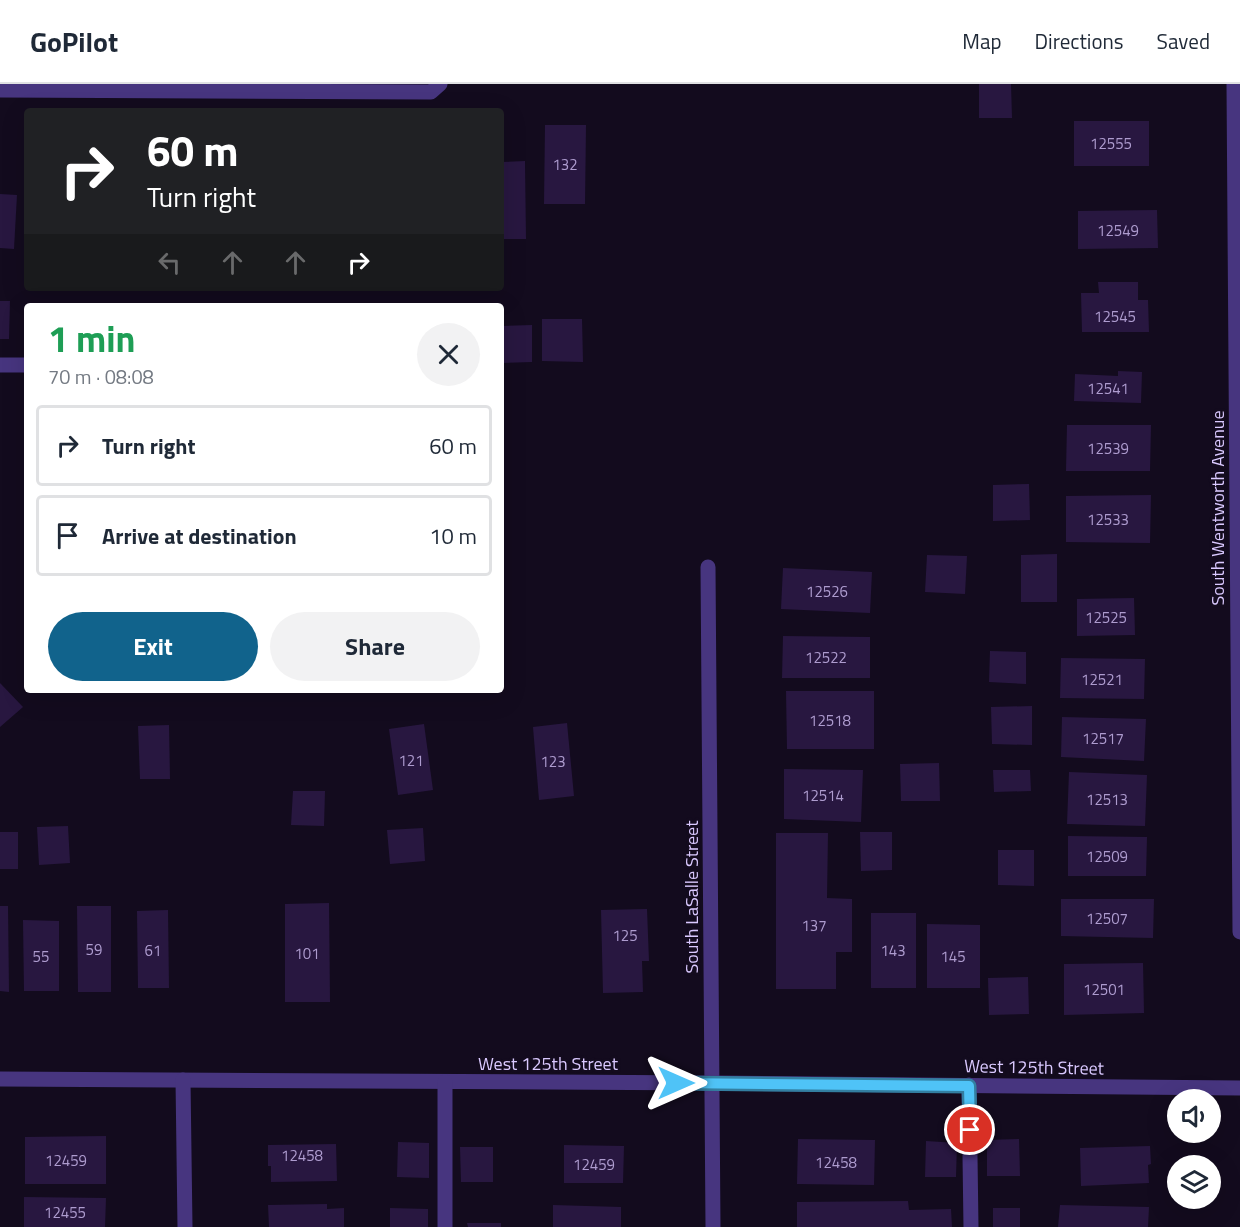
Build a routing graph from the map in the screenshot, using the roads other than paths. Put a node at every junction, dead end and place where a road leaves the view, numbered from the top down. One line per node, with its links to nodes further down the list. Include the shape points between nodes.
1 (440, 84): 3 (street, via 431,92)
2 (1234, 84): 7 (street, South Wentworth Avenue)
3 (0, 90)
4 (0, 365): 5 (street)
5 (24, 366)
6 (708, 567): 11 (street, South LaSalle Street)
7 (1240, 932)
8 (0, 1079): 9 (street, West 125th Street)
9 (183, 1080): 10 (street, West 125th Street); 14 (street)
10 (444, 1082): 11 (street, West 125th Street); 15 (street)
11 (712, 1083): 12 (street, West 125th Street); 16 (street, South LaSalle Street)
12 (969, 1086): 13 (street, West 125th Street); 17 (street)
13 (1240, 1088)
14 (185, 1227)
15 (445, 1227)
16 (713, 1227)
17 (970, 1227)

